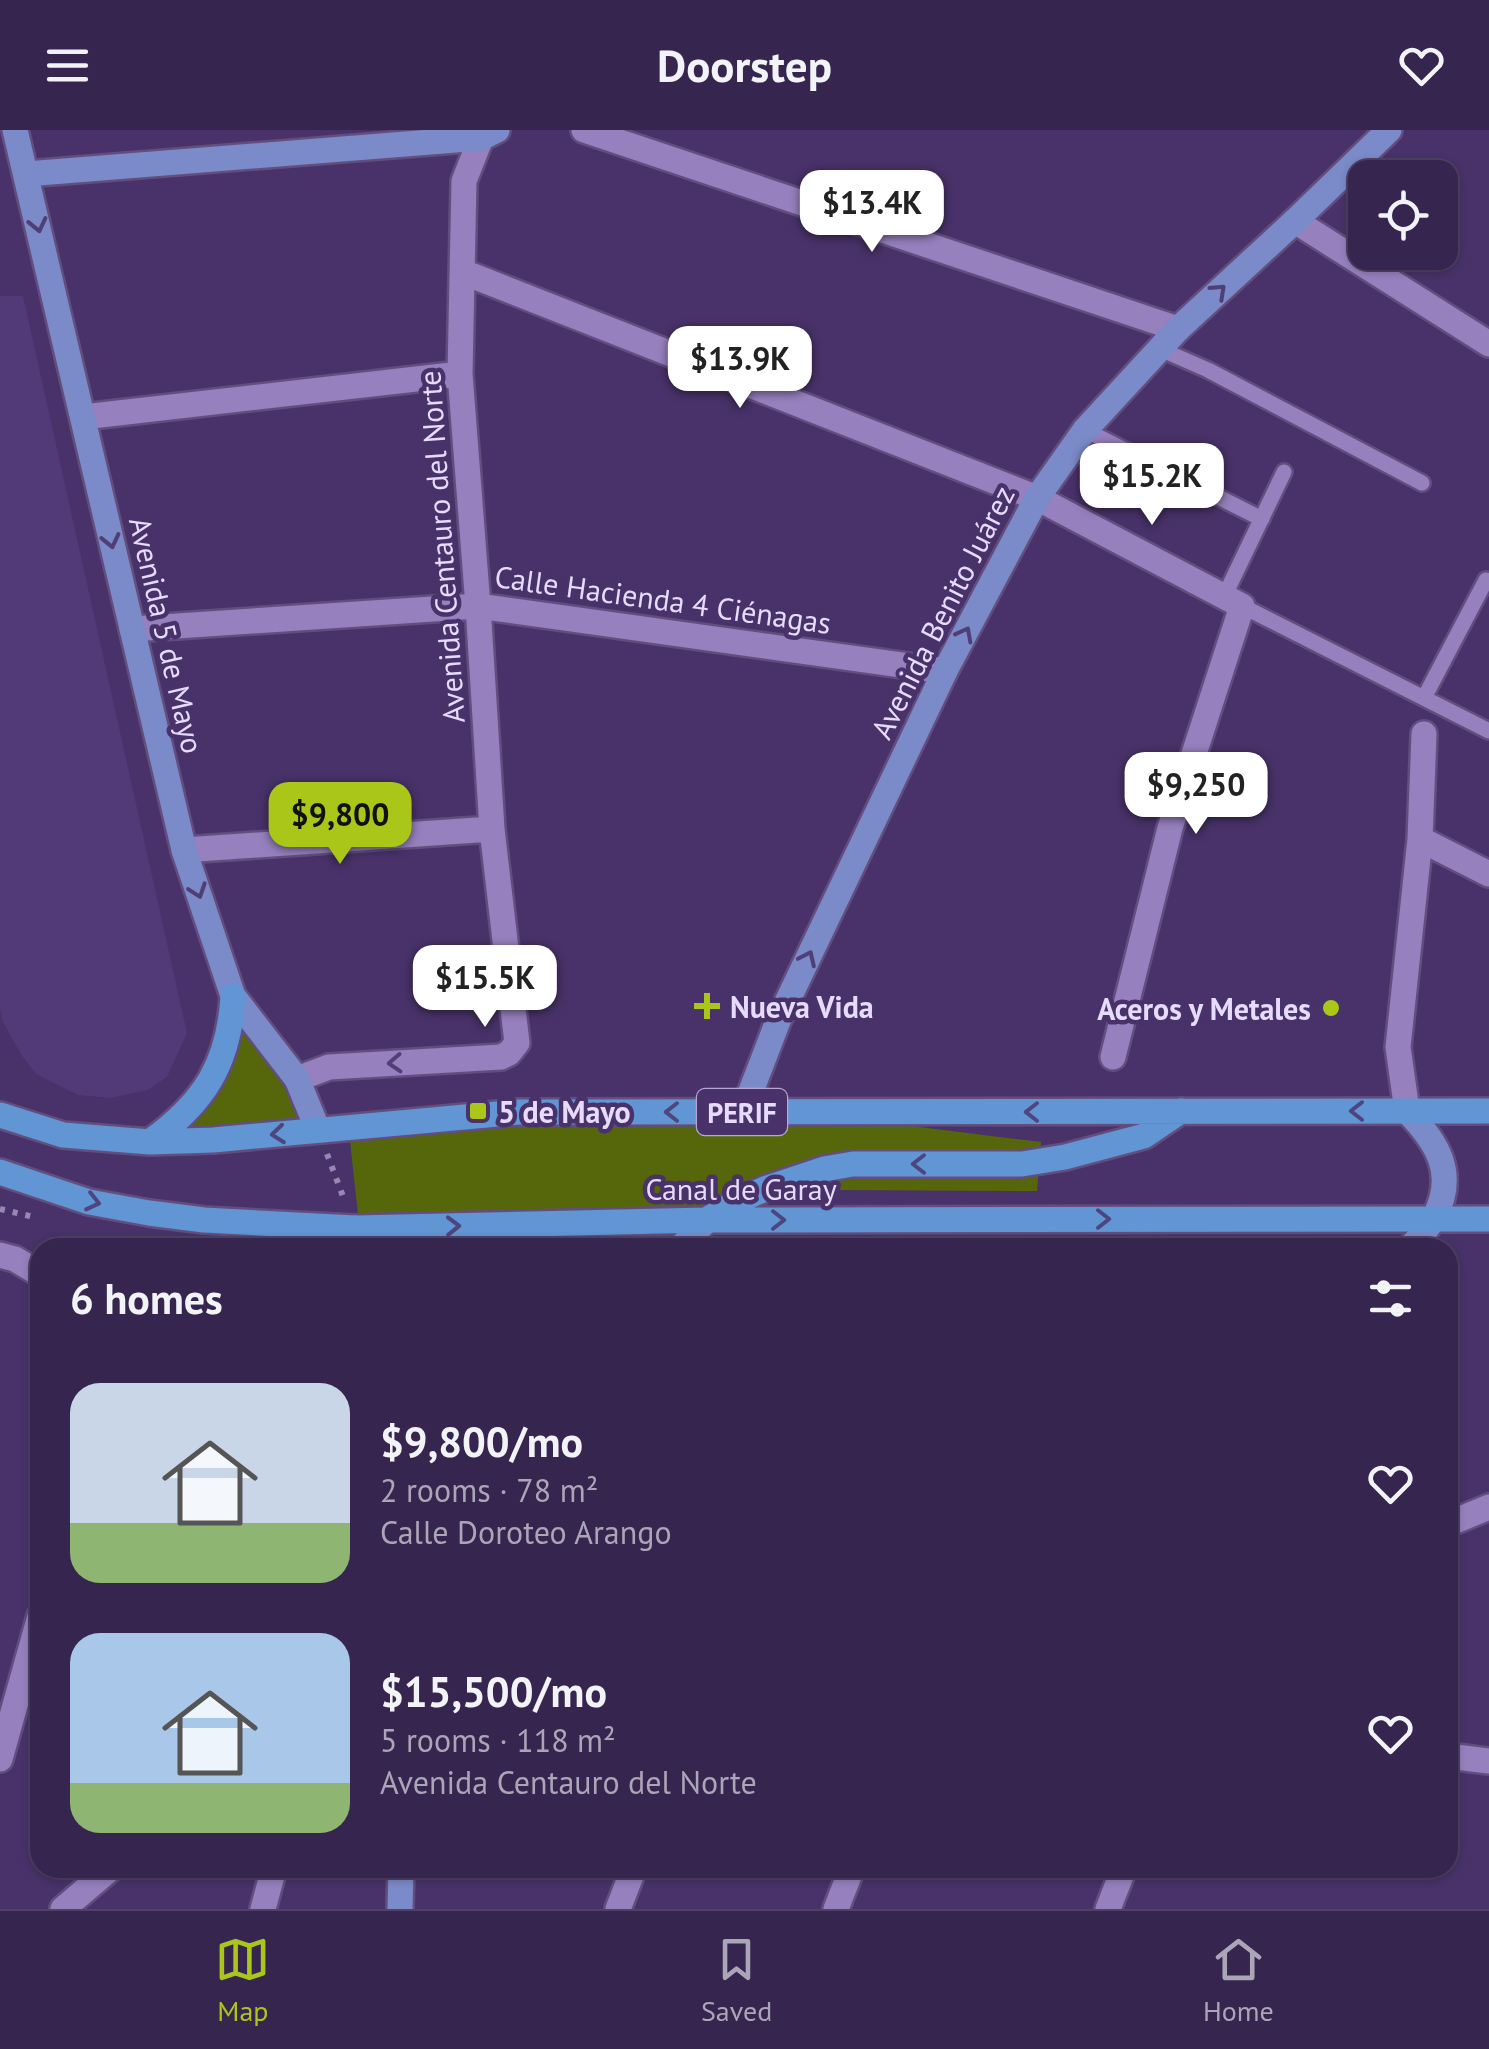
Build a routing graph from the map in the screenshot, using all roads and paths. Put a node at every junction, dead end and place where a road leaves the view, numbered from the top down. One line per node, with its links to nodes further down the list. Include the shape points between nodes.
1 (15, 130): 5 (street, Avenida 5 de Mayo)
2 (584, 130): 8 (street)
3 (1390, 130): 6 (street, Avenida Benito Juárez)
4 (489, 134): 5 (street); 7 (street, Avenida Centauro del Norte, via 464,181)
5 (26, 174): 12 (street, Avenida 5 de Mayo, one-way to 12)
6 (1295, 221): 8 (street, Avenida Benito Juárez, one-way to 6); 9 (street)
7 (462, 272): 11 (street, Avenida Centauro del Norte); 16 (street)
8 (1178, 329): 10 (street, Avenida Benito Juárez)
9 (1489, 344)
10 (1160, 348): 13 (street, Avenida Benito Juárez); 15 (lane)
11 (460, 374): 12 (street); 20 (street, Avenida Centauro del Norte)
12 (82, 417): 21 (street, Avenida 5 de Mayo, one-way to 21)
13 (1086, 430): 16 (street, Avenida Benito Juárez); 17 (lane)
14 (1284, 472): 17 (lane)
15 (1422, 483)
16 (1037, 498): 19 (street); 22 (street, Avenida Benito Juárez, one-way to 16)
17 (1262, 518): 19 (lane)
18 (1486, 580): 23 (lane)
19 (1233, 602): 23 (lane); 31 (street)
20 (478, 606): 21 (street, Calle Hacienda 4 Ciénagas); 22 (street, Calle Hacienda 4 Ciénagas); 26 (street, Avenida Centauro del Norte)
21 (132, 629): 28 (street, Avenida 5 de Mayo)
22 (945, 671): 36 (street, Avenida Benito Juárez, one-way to 22, via 778,1021)
23 (1424, 698): 24 (lane)
24 (1489, 731)
25 (1424, 734): 27 (street)
26 (492, 829): 28 (street); 32 (street, Avenida Centauro del Norte, one-way to 32, via 516,1043 509,1054 329,1066)
27 (1420, 840): 29 (street); 34 (street, via 1398,1048)
28 (184, 850): 30 (street, Avenida 5 de Mayo, one-way to 30)
29 (1489, 874)
30 (232, 996): 32 (street, Avenida 5 de Mayo); 39 (main road, via 227,1040 211,1081 176,1124)
31 (1112, 1057)
32 (297, 1079): 38 (street, Avenida 5 de Mayo)
33 (1181, 1111): 34 (main road, PERIF, one-way to 33); 36 (main road, PERIF, one-way to 36); 43 (main road, one-way to 43, via 1144,1136 1022,1164 824,1169 767,1188)
34 (1406, 1111): 35 (main road, PERIF); 41 (street, via 1442,1160 1443,1195)
35 (1489, 1111)
36 (743, 1112): 38 (main road, PERIF, one-way to 38, via 519,1112)
37 (0, 1115): 39 (main road, PERIF, via 63,1134)
38 (318, 1130): 39 (main road, PERIF, one-way to 39); 44 (path)
39 (150, 1142)
40 (0, 1172): 44 (main road, Canal de Garay, one-way to 44, via 88,1202)
41 (1434, 1218): 42 (main road, Canal de Garay); 43 (main road, Canal de Garay, one-way to 41); 46 (street)
42 (1489, 1219)
43 (707, 1220): 44 (main road, Canal de Garay, one-way to 43); 45 (street)
44 (360, 1238)
45 (690, 1238)
46 (1418, 1238)
47 (0, 1255): 48 (street)
48 (30, 1268)
49 (1489, 1507): 50 (street)
50 (1458, 1520)
51 (30, 1652): 53 (street)
52 (1458, 1757): 54 (street)
53 (0, 1759)
54 (1489, 1761)
55 (99, 1878): 61 (street)
56 (271, 1878): 62 (street)
57 (401, 1878): 63 (street)
58 (630, 1878): 64 (street)
59 (848, 1878): 65 (street)
60 (1120, 1878): 66 (street)
61 (63, 1909)
62 (263, 1909)
63 (400, 1909)
64 (618, 1909)
65 (836, 1909)
66 (1108, 1909)

